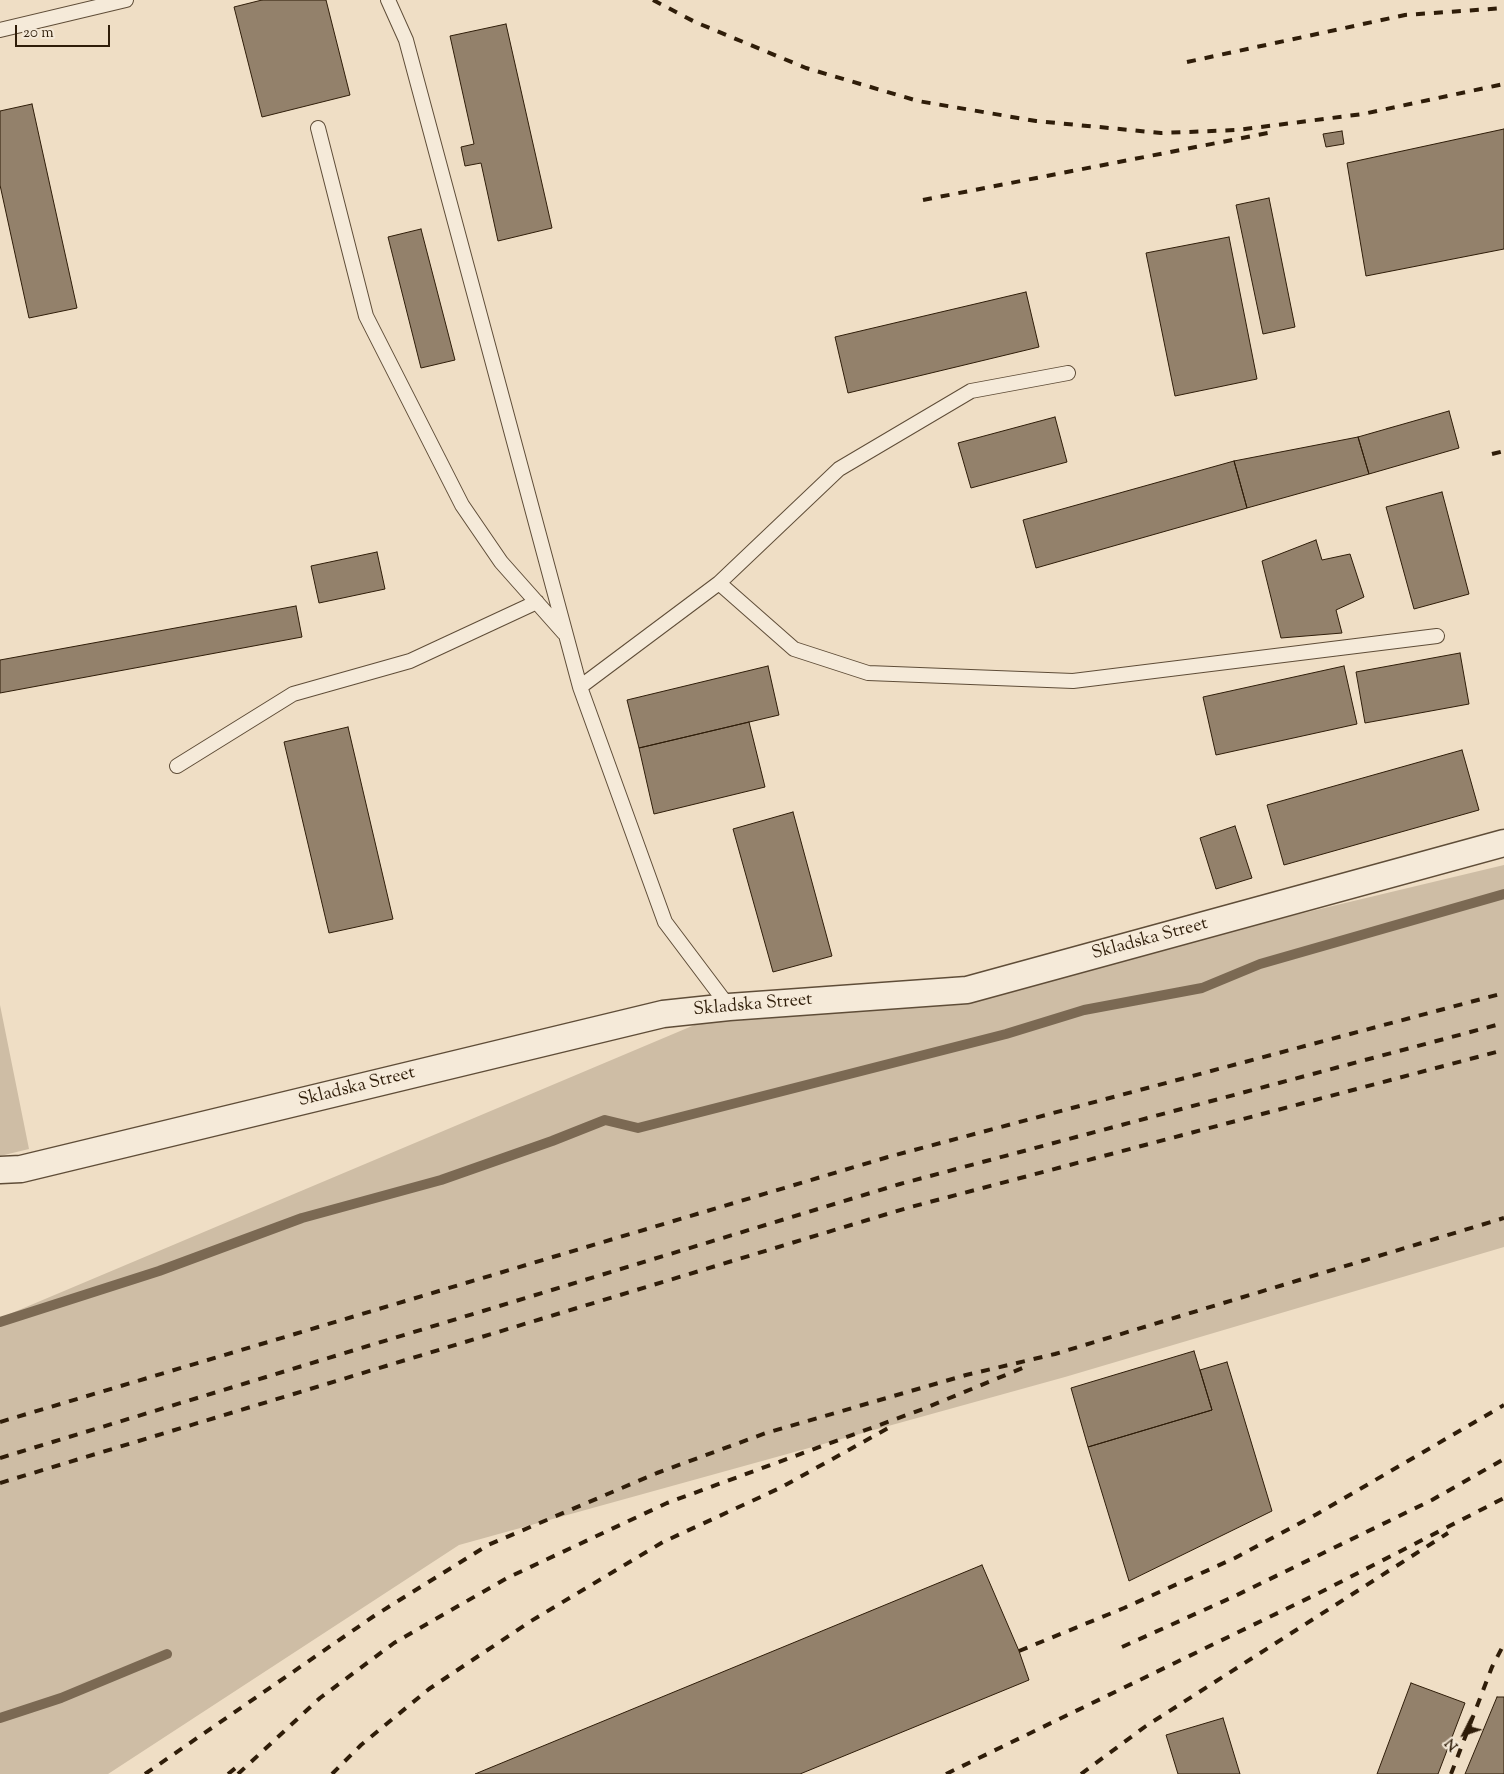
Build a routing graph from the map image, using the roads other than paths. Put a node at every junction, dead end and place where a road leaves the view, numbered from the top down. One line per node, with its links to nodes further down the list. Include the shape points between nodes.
1 (126, 0): 3 (lane)
2 (388, 0): 8 (lane, via 406,40)
3 (0, 30)
4 (318, 128): 7 (lane, via 366,316 462,505 501,562)
5 (1068, 373): 6 (lane, via 971,391 839,469)
6 (719, 583): 9 (lane, via 794,649 868,673 1073,681); 10 (lane)
7 (537, 602): 8 (lane); 11 (lane, via 410,661 293,694)
8 (566, 635): 10 (lane)
9 (1437, 636)
10 (580, 687): 13 (lane, via 665,922)
11 (177, 766)
12 (1504, 842): 13 (street, Skladska Street, via 967,990)
13 (729, 1007): 14 (street, Skladska Street, via 663,1014 21,1169)
14 (0, 1170)

